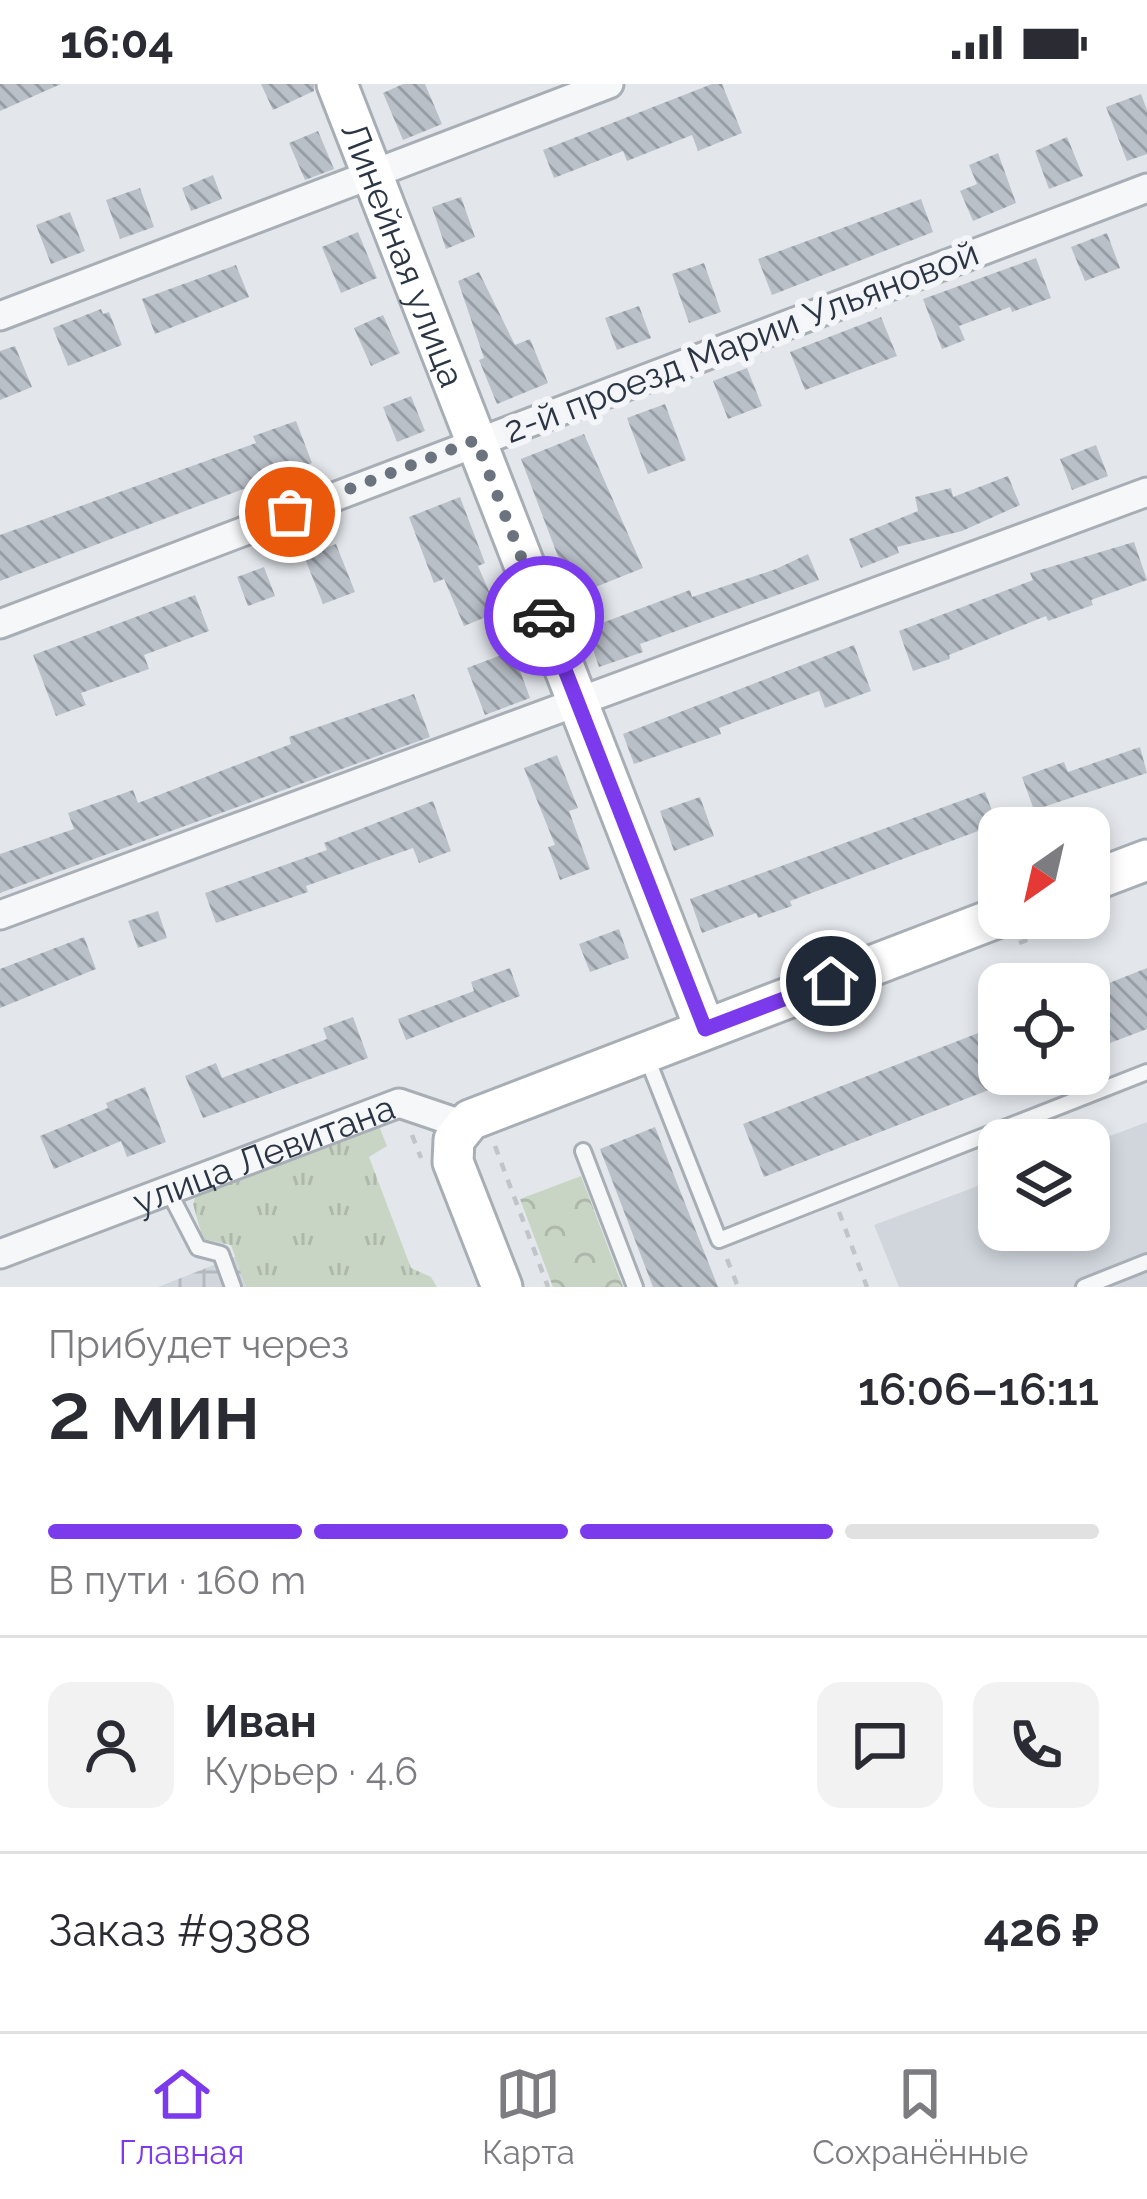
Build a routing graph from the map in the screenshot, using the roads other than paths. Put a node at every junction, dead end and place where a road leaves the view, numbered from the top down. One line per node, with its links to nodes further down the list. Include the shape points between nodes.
1 (338, 84): 3 (main road, Линейная улица)
2 (609, 84): 3 (street)
3 (373, 174): 5 (street); 6 (main road, Линейная улица)
4 (1147, 188): 6 (street, 2-й проезд Марии Ульяновой)
5 (0, 316)
6 (476, 440): 8 (street, 2-й проезд Марии Ульяновой); 9 (main road, Линейная улица)
7 (1147, 492): 9 (street)
8 (0, 624)
9 (578, 702): 12 (street); 14 (main road, Линейная улица)
10 (1147, 860): 11 (main road)
11 (1110, 874)
12 (0, 915)
13 (978, 924): 14 (main road)
14 (705, 1029): 15 (main road)
15 (645, 1052): 16 (lane, via 719,1240); 17 (main road, via 478,1115)
16 (1147, 1072)
17 (479, 1135): 19 (street, улица Левитана, via 399,1103); 23 (main road, via 454,1140 453,1162)
18 (583, 1151): 24 (lane)
19 (167, 1189): 20 (street, улица Левитана); 22 (lane, via 198,1248 221,1254)
20 (0, 1253)
21 (1147, 1262): 25 (lane)
22 (233, 1287)
23 (502, 1287)
24 (635, 1287)
25 (1084, 1287)

